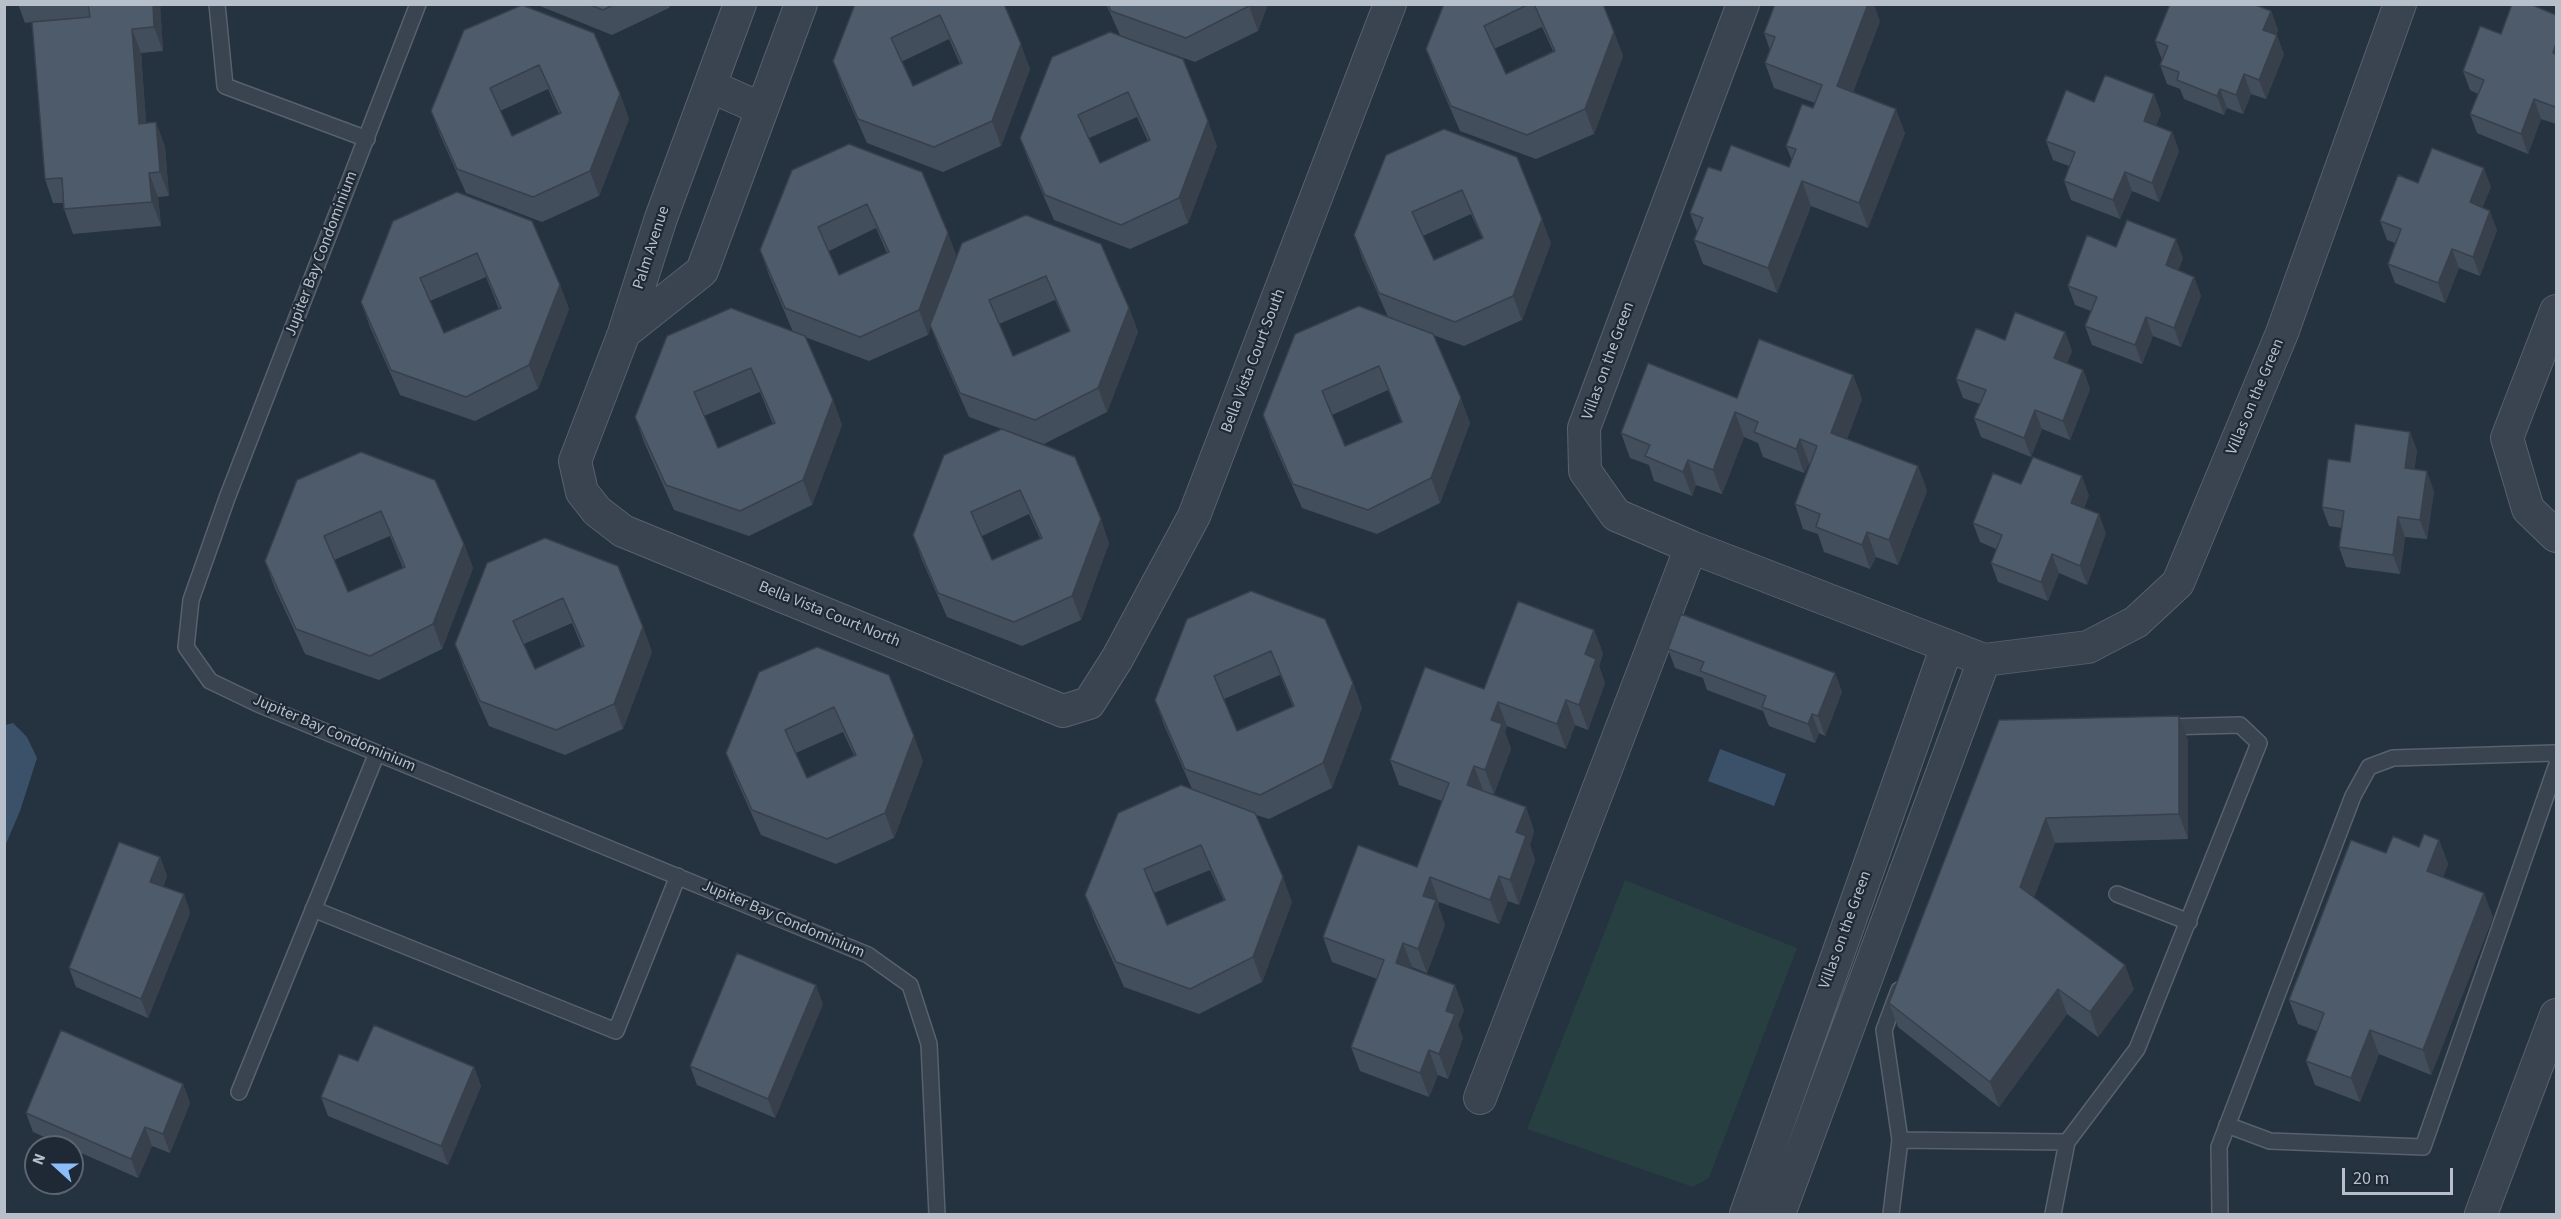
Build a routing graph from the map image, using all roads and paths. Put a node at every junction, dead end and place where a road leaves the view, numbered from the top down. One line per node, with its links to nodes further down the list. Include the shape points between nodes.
1 (217, 4): 10 (lane, via 225,86)
2 (418, 4): 10 (lane, Jupiter Bay Condominium)
3 (740, 4): 8 (street, Palm Avenue)
4 (801, 4): 9 (street)
5 (1390, 4): 18 (street, Bella Vista Court South, via 1194,516)
6 (1743, 4): 15 (street, Villas on the Green, via 1584,428 1585,471 1616,515)
7 (2400, 4): 17 (street, Villas on the Green, via 2282,333 2178,583 2136,622 2088,648)
8 (710, 86): 9 (street); 12 (street, Palm Avenue)
9 (762, 109): 12 (street, via 702,271)
10 (367, 138): 20 (lane, Jupiter Bay Condominium, via 231,487 191,600 186,647 210,681)
11 (2556, 311): 14 (street, via 2507,438 2528,509)
12 (624, 333): 13 (street, Palm Avenue, via 575,461)
13 (582, 492): 18 (street, Bella Vista Court North, via 597,511 623,531 1063,711)
14 (2556, 536)
15 (1691, 547): 16 (street, Villas on the Green); 30 (street)
16 (1947, 646): 17 (street, Villas on the Green); 35 (street, Villas on the Green)
17 (1984, 660): 36 (street)
18 (1089, 703)
19 (2147, 728): 26 (lane, via 2240,725 2259,743)
20 (377, 753): 23 (lane, Jupiter Bay Condominium); 25 (lane)
21 (2556, 758): 31 (lane, via 2554,753 2393,758 2369,767 2353,796)
22 (2556, 766): 31 (lane, via 2423,1147 2270,1141)
23 (678, 876): 25 (lane, via 616,1031); 34 (lane, Jupiter Bay Condominium, via 868,955 910,985 929,1044)
24 (2117, 894): 26 (lane)
25 (314, 909): 29 (lane)
26 (2188, 922): 33 (lane, via 2137,1049)
27 (1905, 975): 32 (lane, via 1884,1030)
28 (2556, 1015): 40 (street)
29 (239, 1092)
30 (1480, 1098)
31 (2227, 1125): 39 (lane, via 2219,1148)
32 (1900, 1140): 33 (lane); 37 (lane)
33 (2067, 1142): 38 (lane)
34 (937, 1215)
35 (1746, 1215)
36 (1779, 1215)
37 (1891, 1215)
38 (2053, 1215)
39 (2220, 1215)
40 (2481, 1215)

